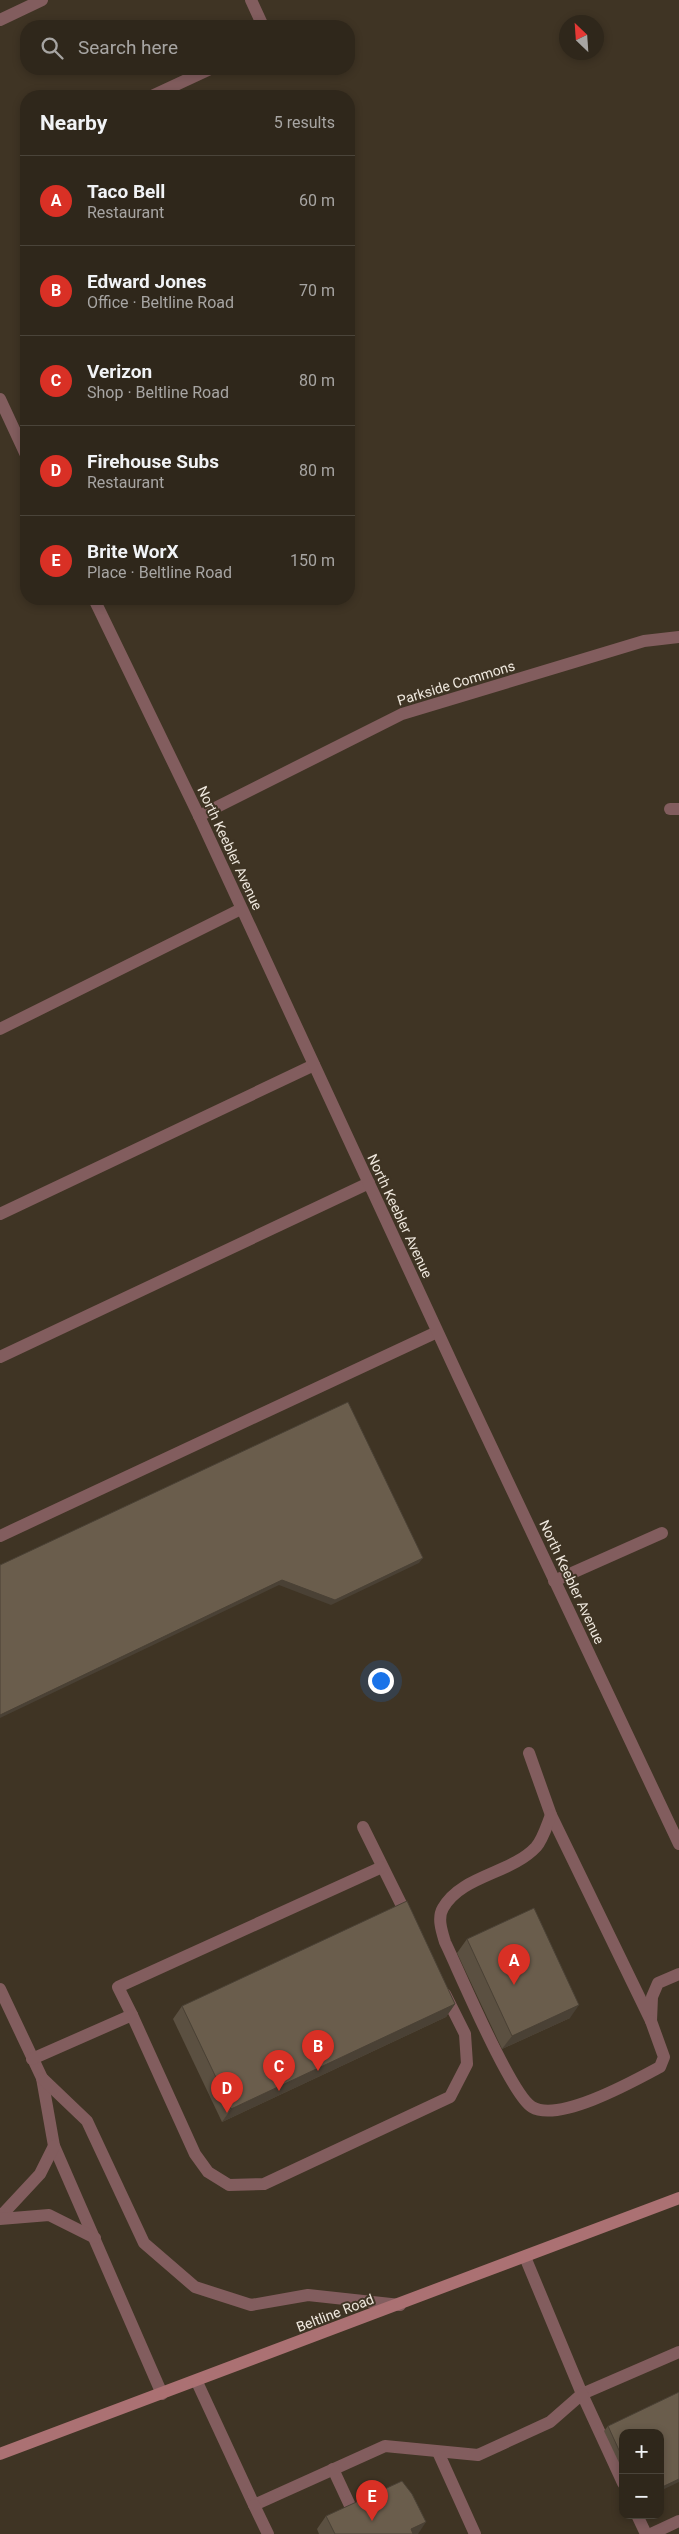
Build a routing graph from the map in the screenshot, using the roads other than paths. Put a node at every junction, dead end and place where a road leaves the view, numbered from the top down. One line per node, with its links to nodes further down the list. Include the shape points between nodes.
1 (42, 0): 3 (street)
2 (251, 0): 4 (street)
3 (0, 20)
4 (260, 20)
5 (197, 75): 6 (street)
6 (165, 90)
7 (0, 399): 8 (street)
8 (20, 442)
9 (97, 605): 11 (street, North Keebler Avenue)
10 (679, 637): 11 (street, Parkside Commons, via 644,642 402,714)
11 (199, 816): 12 (street, North Keebler Avenue)
12 (241, 909): 13 (street); 14 (street, North Keebler Avenue)
13 (0, 1029)
14 (314, 1065): 15 (street, North Keebler Avenue); 16 (street)
15 (369, 1183): 17 (street, North Keebler Avenue); 18 (street)
16 (0, 1214)
17 (437, 1332): 20 (street); 21 (street, North Keebler Avenue)
18 (0, 1357)
19 (662, 1533): 21 (street)
20 (0, 1536)
21 (554, 1581): 25 (street, North Keebler Avenue)
22 (529, 1753): 23 (street)
23 (551, 1815): 33 (street); 33 (street, via 537,1846 516,1861 457,1892 442,1909 440,1925 445,1942 505,2068 521,2098 532,2107 559,2110 584,2103 660,2066 664,2057)
24 (363, 1827): 26 (street)
25 (679, 1844)
26 (382, 1867): 27 (street); 32 (street, via 118,1986)
27 (413, 1929)
28 (679, 1974): 33 (street, via 658,1983 652,1997)
29 (439, 1981): 32 (street, via 465,2034 467,2064 450,2097 264,2184 229,2185 208,2172 195,2154)
30 (0, 1989): 31 (street)
31 (5, 2012): 34 (street)
32 (132, 2015): 34 (street)
33 (651, 2020)
34 (32, 2058): 35 (street)
35 (42, 2078): 36 (street); 41 (street, via 88,2121 144,2243 195,2287 251,2306 308,2295)
36 (54, 2146): 38 (street, via 40,2174); 39 (street)
37 (679, 2198): 40 (main road, Beltline Road)
38 (0, 2218): 39 (street, via 48,2215)
39 (95, 2238): 44 (street)
40 (525, 2258): 41 (main road, Beltline Road); 45 (street)
41 (400, 2305): 43 (main road, Beltline Road)
42 (679, 2352): 45 (street)
43 (197, 2382): 44 (main road, Beltline Road); 50 (street)
44 (162, 2394): 47 (main road, Beltline Road)
45 (582, 2394): 46 (street, via 550,2422 478,2455); 49 (street)
46 (438, 2452): 48 (street, via 385,2446); 55 (street)
47 (0, 2454)
48 (333, 2469): 50 (street); 51 (street)
49 (619, 2475)
50 (254, 2505): 54 (street)
51 (353, 2512)
52 (639, 2519): 56 (street)
53 (679, 2521): 57 (street)
54 (268, 2534)
55 (475, 2534)
56 (646, 2534)
57 (651, 2534)

